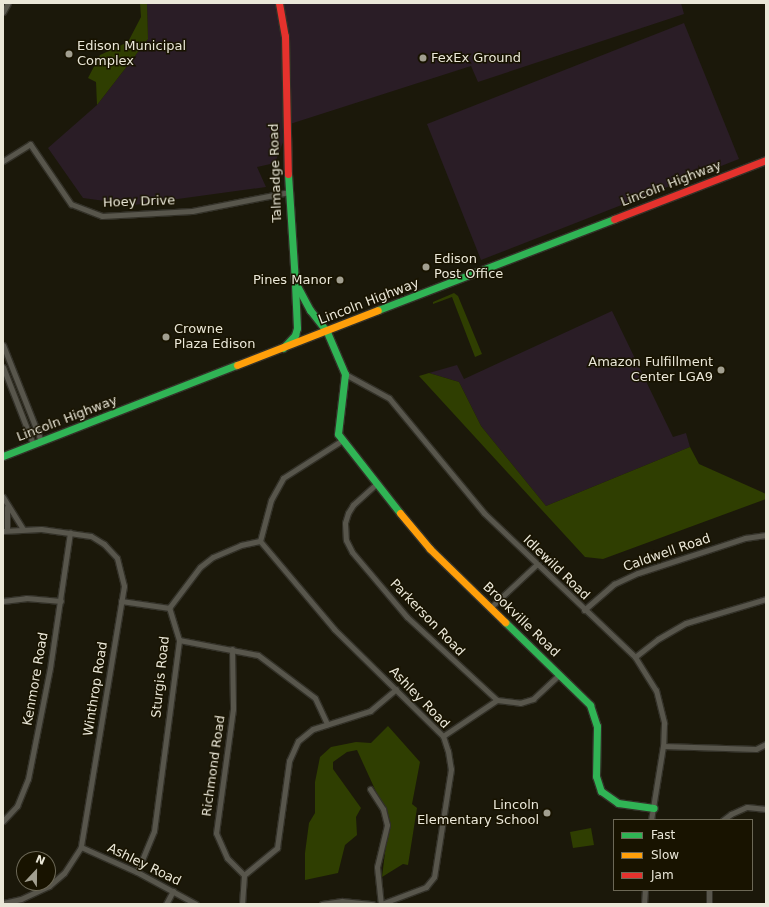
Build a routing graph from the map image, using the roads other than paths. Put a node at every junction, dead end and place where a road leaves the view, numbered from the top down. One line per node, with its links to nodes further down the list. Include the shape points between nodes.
1 (8, 3): 3 (street)
2 (279, 3): 6 (street, Talmadge Road, via 285,36)
3 (3, 12)
4 (766, 160): 8 (street, Lincoln Highway)
5 (3, 161): 6 (street, Hoey Drive, via 30,144 71,204 102,216 192,211)
6 (289, 192): 7 (street, Talmadge Road)
7 (295, 282): 8 (street, Talmadge Road, via 310,310); 10 (street, via 297,328 295,335)
8 (327, 332): 10 (street, Lincoln Highway); 12 (street)
9 (3, 345): 13 (street)
10 (281, 350): 13 (street, Lincoln Highway)
11 (3, 367): 15 (street)
12 (345, 374): 14 (street, via 338,434); 25 (street, Idlewild Road, via 389,398 484,513)
13 (41, 441): 15 (street, Lincoln Highway)
14 (340, 442): 17 (street, Brookville Road); 24 (street, via 283,478 271,500)
15 (33, 444): 16 (street, Lincoln Highway)
16 (3, 456)
17 (375, 485): 30 (street, Brookville Road, via 430,549); 38 (street, Parkerson Road, via 348,513 345,532 348,547 407,617)
18 (3, 497): 19 (street)
19 (7, 507): 20 (street); 21 (street)
20 (23, 529): 21 (street, Winthrop Road); 22 (street, Winthrop Road)
21 (5, 530)
22 (70, 532): 28 (street, Kenmore Road); 29 (street, Winthrop Road, via 91,536 104,544 117,558 123,575)
23 (766, 535): 32 (street, Caldwell Road, via 745,538 638,573 614,584)
24 (260, 541): 31 (street, via 241,545 213,557 200,567); 37 (street, Ashley Road, via 334,629)
25 (537, 564): 30 (street); 32 (street, Idlewild Road)
26 (766, 599): 35 (street, via 686,623 658,639)
27 (3, 601): 28 (street, via 26,598)
28 (61, 601): 48 (street, Kenmore Road, via 28,779 17,806)
29 (121, 601): 31 (street); 49 (street, Winthrop Road)
30 (491, 607): 36 (street, Brookville Road)
31 (169, 608): 33 (street, Sturgis Road)
32 (584, 610): 35 (street, Idlewild Road)
33 (179, 640): 34 (street); 50 (street, Sturgis Road, via 154,830)
34 (232, 649): 39 (street, via 258,655 303,688 315,698); 51 (street, Richmond Road, via 233,709 216,833 227,858)
35 (635, 657): 42 (street, Idlewild Road, via 656,690 664,722)
36 (559, 675): 38 (street, via 533,699 520,703); 44 (street, Brookville Road, via 593,711 598,736 596,776 601,791 618,803)
37 (396, 689): 39 (street, via 370,711); 40 (street, Ashley Road)
38 (497, 700): 40 (street)
39 (327, 724): 51 (street, via 313,729 298,741 289,761 277,848)
40 (443, 736): 61 (street, Ashley Road, via 451,769 434,877 426,887)
41 (766, 745): 42 (street, via 756,749)
42 (664, 746): 44 (street, Idlewild Road)
43 (370, 789): 61 (street, via 383,809 387,826 377,867)
44 (654, 808): 46 (street, Idlewild Road)
45 (766, 809): 47 (street, via 747,808)
46 (652, 819)
47 (724, 819)
48 (3, 821)
49 (81, 848): 50 (street, Ashley Road); 55 (street, Winthrop Road, via 64,873 49,886 21,899)
50 (137, 872): 52 (street, Ashley Road)
51 (244, 875): 58 (street)
52 (173, 891): 56 (street); 57 (street, Ashley Road)
53 (645, 891): 62 (street)
54 (710, 891): 63 (street)
55 (3, 903)
56 (166, 904)
57 (196, 904)
58 (242, 904)
59 (322, 904): 60 (street, via 342,900)
60 (373, 904)
61 (381, 904)
62 (644, 904)
63 (709, 904)

